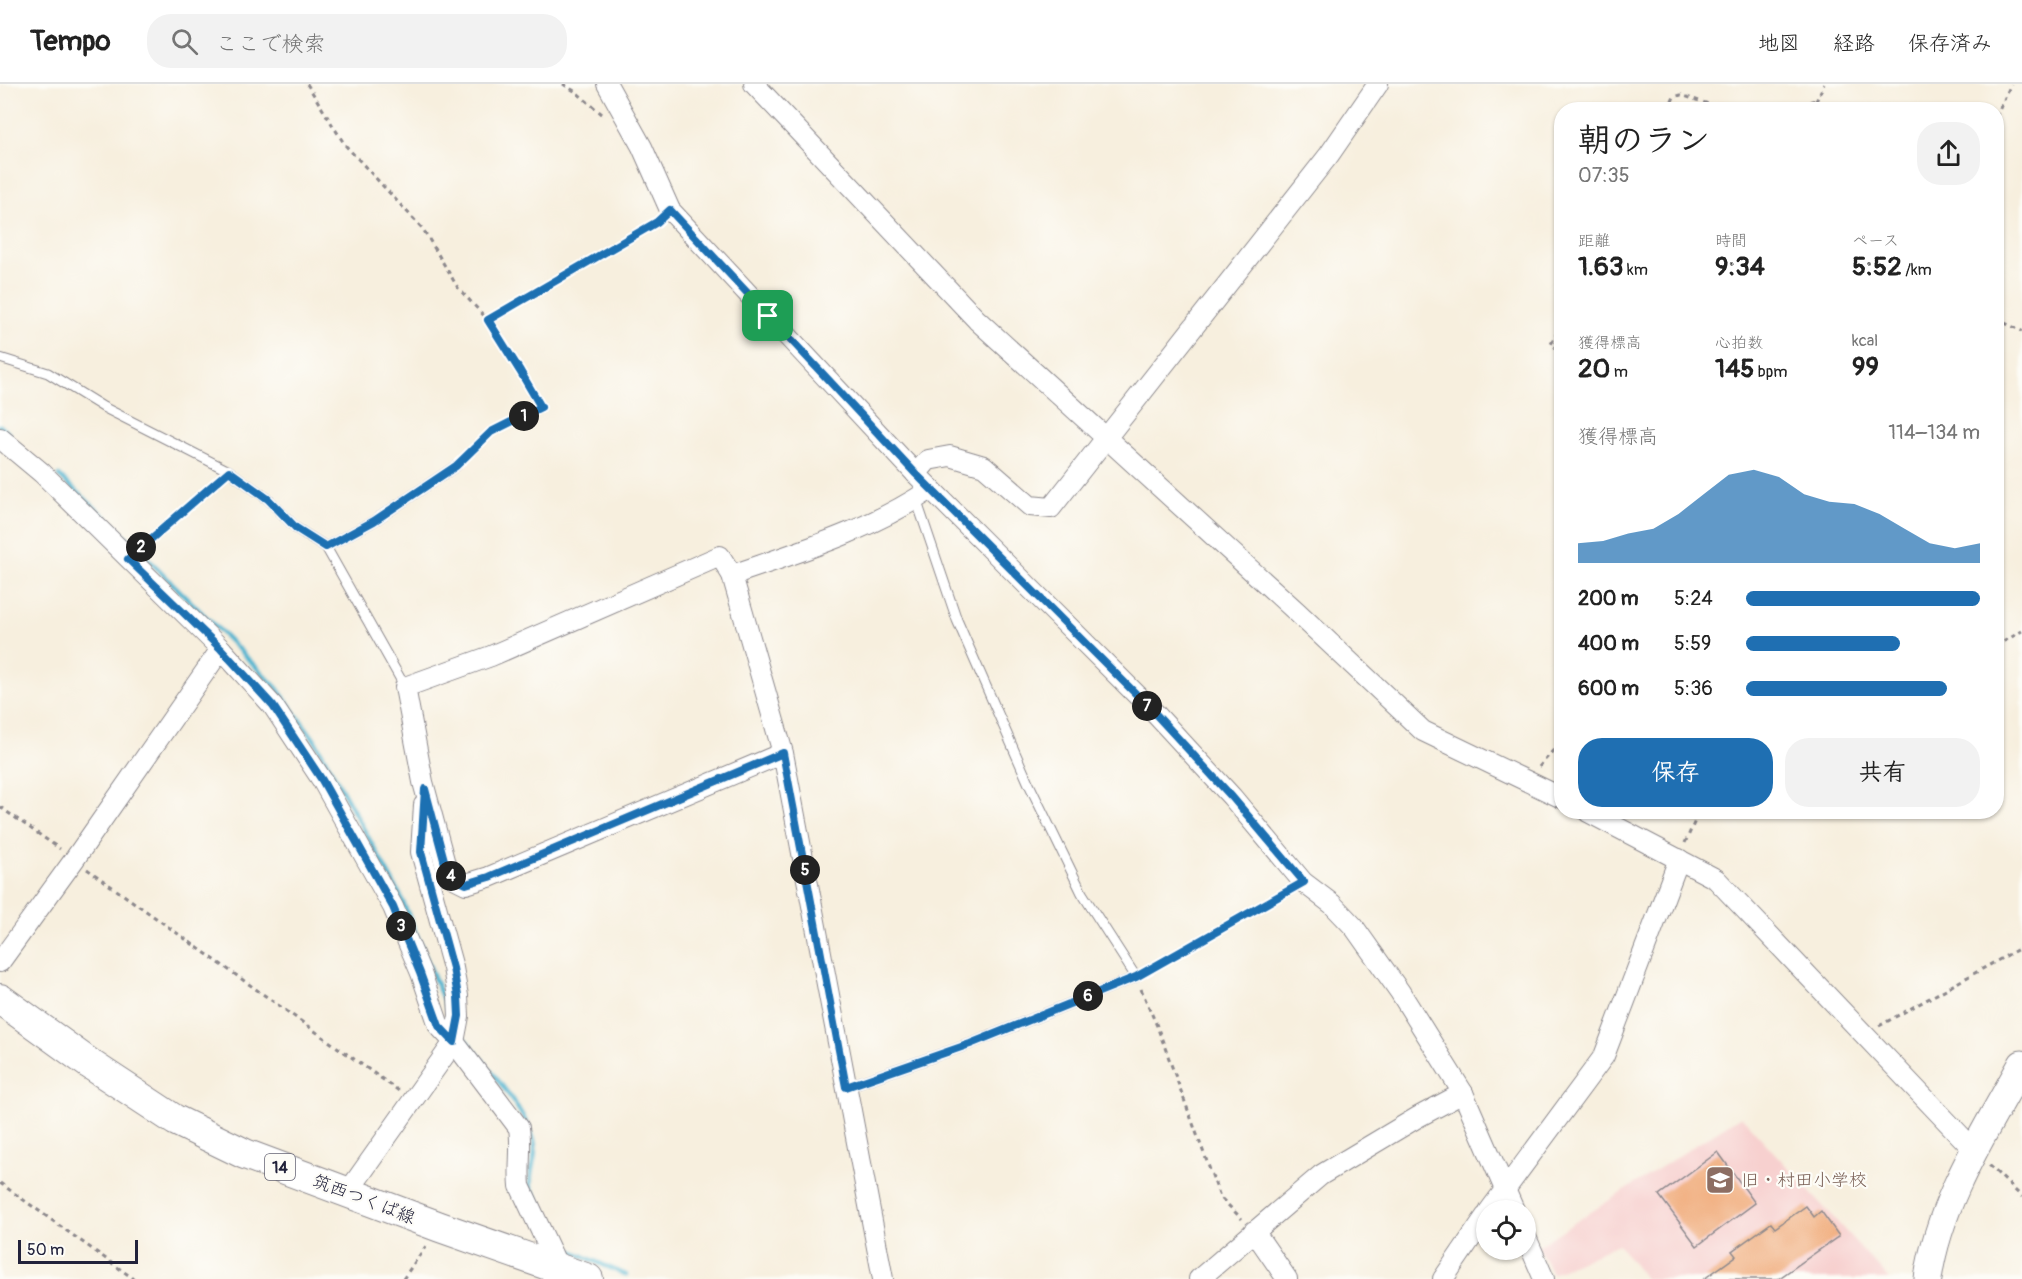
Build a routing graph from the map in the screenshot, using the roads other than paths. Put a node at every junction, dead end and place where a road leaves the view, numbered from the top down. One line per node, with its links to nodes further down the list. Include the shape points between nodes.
1 (607, 84): 8 (street, via 642,147 670,210)
2 (754, 84): 6 (street, via 976,321)
3 (1378, 84): 6 (street, via 1329,155)
4 (0, 358): 10 (lane, via 48,372 103,407 229,471 268,499 296,528)
5 (0, 438): 12 (street, via 42,473)
6 (1105, 440): 8 (street, via 1051,508 1030,506 984,466 950,456 928,459); 16 (street, via 1424,731)
7 (456, 466): 10 (lane, via 374,521)
8 (916, 474): 9 (street)
9 (924, 494): 11 (street, via 857,530); 23 (lane, via 957,620 1028,782 1082,893 1136,977 970,1044); 24 (street, via 1150,708 1304,882 1354,927)
10 (326, 547): 13 (lane)
11 (732, 575): 13 (street, via 720,556 492,656); 14 (street)
12 (221, 649): 19 (street); 21 (street, via 273,706 322,780 393,907 439,1026)
13 (405, 687): 15 (street)
14 (783, 753): 15 (street, via 466,884 448,875); 23 (street)
15 (425, 789): 21 (street, via 421,852 458,996)
16 (1554, 794)
17 (1601, 819): 18 (street)
18 (1678, 859): 25 (street, via 1716,879); 26 (street, via 1604,1056)
19 (0, 962)
20 (0, 999): 27 (main road, 筑西つくば線 / 14, via 175,1120 245,1154)
21 (454, 1042): 27 (street); 33 (street, via 519,1128 520,1186)
22 (2022, 1064): 25 (street)
23 (846, 1087): 35 (street)
24 (1463, 1093): 26 (street); 30 (street, via 1321,1175)
25 (1975, 1150): 40 (street, via 1940,1224)
26 (1504, 1190): 28 (street); 29 (street)
27 (348, 1192): 33 (main road, 筑西つくば線 / 14)
28 (1497, 1200)
29 (1509, 1200)
30 (1254, 1231): 36 (street); 37 (street)
31 (1476, 1231): 38 (street)
32 (1536, 1260): 39 (street)
33 (559, 1269): 34 (main road, 筑西つくば線 / 14)
34 (588, 1279)
35 (883, 1279)
36 (1199, 1279)
37 (1287, 1279)
38 (1443, 1279)
39 (1544, 1279)
40 (1928, 1279)

